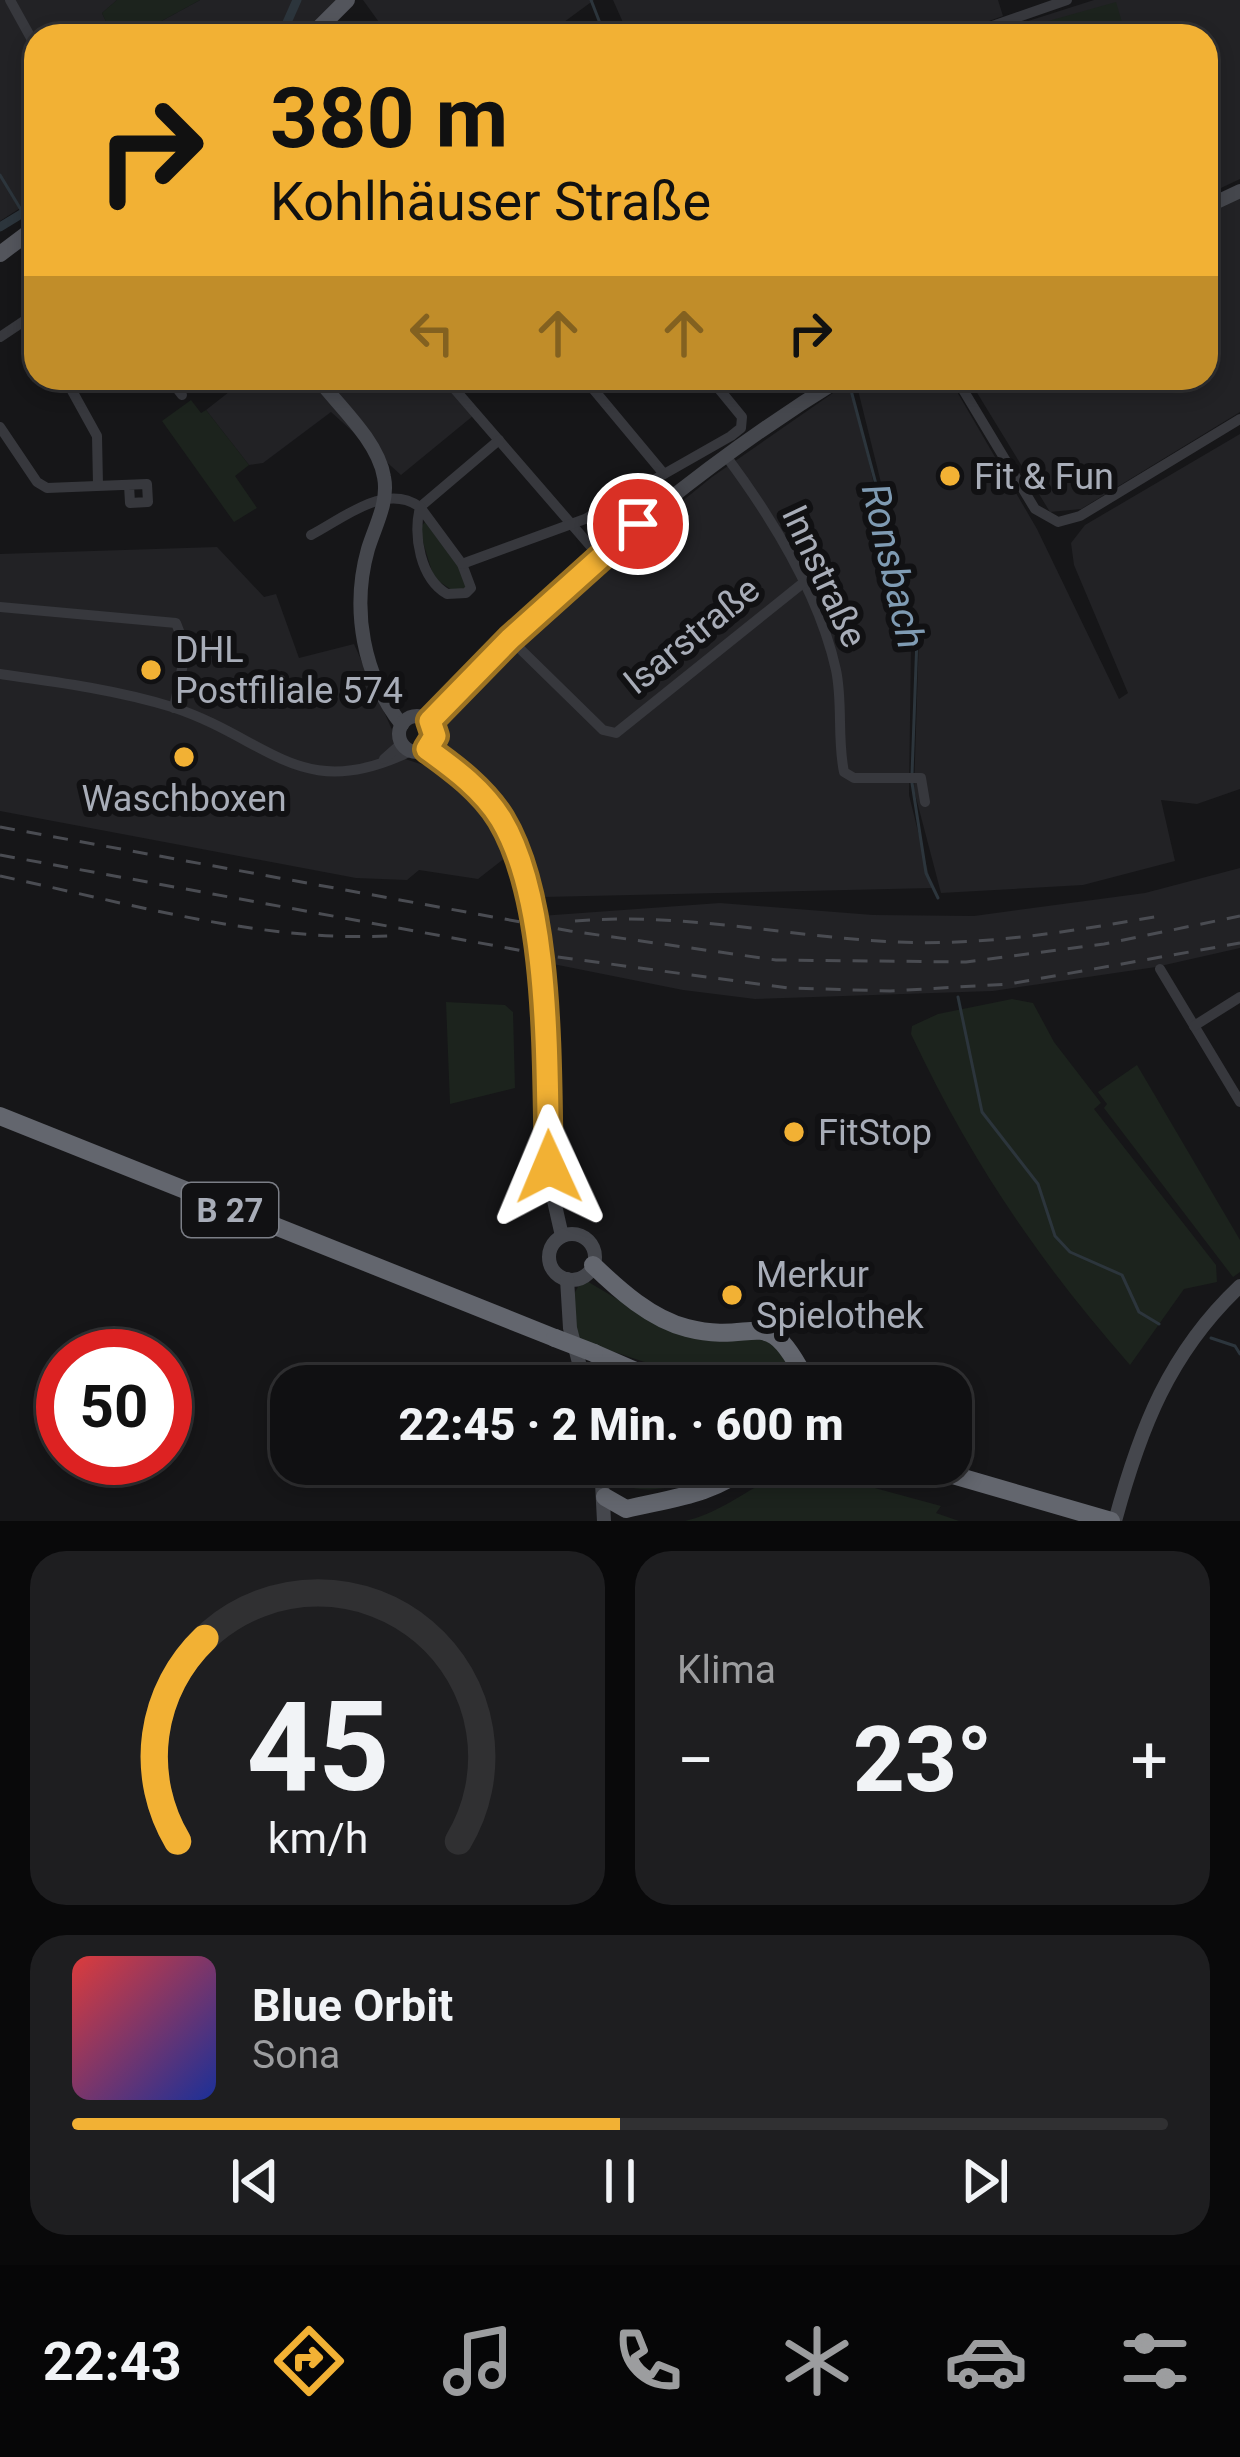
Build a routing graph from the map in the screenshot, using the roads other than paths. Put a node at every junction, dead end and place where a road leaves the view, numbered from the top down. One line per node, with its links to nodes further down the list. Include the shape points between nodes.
1 (347, 0): 5 (main road)
2 (358, 0): 6 (main road)
3 (1060, 1): 4 (street)
4 (1014, 18): 7 (street); 8 (street)
5 (323, 24)
6 (335, 24)
7 (997, 24)
8 (1015, 24)
9 (72, 390): 24 (street, via 97,436)
10 (179, 390): 18 (street)
11 (326, 390): 26 (main road, via 377,458)
12 (460, 390): 21 (street)
13 (594, 390): 23 (street)
14 (720, 390): 23 (street, via 742,417 741,428)
15 (822, 390): 17 (main road)
16 (963, 390): 19 (street, via 1036,509 1053,521 1080,516)
17 (819, 392): 22 (main road)
18 (182, 394)
19 (1240, 419)
20 (0, 428): 24 (street, via 47,488)
21 (499, 440): 27 (street); 28 (street)
22 (726, 456): 30 (main road); 32 (street, Innstraße)
23 (664, 474): 28 (street)
24 (98, 485): 25 (street)
25 (129, 485)
26 (385, 496): 27 (street); 29 (street); 38 (main road, via 363,570 362,620 374,679)
27 (420, 507): 31 (street); 31 (street, via 416,534 435,586 454,596 470,591)
28 (571, 523): 30 (street); 31 (street)
29 (311, 535)
30 (598, 556): 34 (main road)
31 (462, 564)
32 (803, 583): 34 (street, Isarstraße, via 616,733 603,730); 40 (street, Innstraße, via 836,670 842,768 854,778 921,778)
33 (0, 607): 36 (street, via 176,622 186,649)
34 (510, 639): 37 (main road)
35 (0, 674): 36 (street)
36 (174, 708): 39 (street, via 311,770 344,775)
37 (430, 721): 38 (main road, via 413,717); 39 (main road, via 435,736)
38 (402, 725): 39 (main road)
39 (413, 748): 46 (main road, via 489,802 521,866 545,1008 550,1183)
40 (926, 802)
41 (1160, 969): 43 (street)
42 (1240, 997): 43 (street)
43 (1194, 1026): 44 (street)
44 (1240, 1102)
45 (0, 1116): 51 (highway, B 27, bridge)
46 (562, 1236): 47 (main road, via 588,1241); 47 (main road, via 549,1259 555,1273)
47 (582, 1273): 49 (highway, via 682,1327 764,1329); 50 (main road, via 570,1328)
48 (1240, 1286): 61 (main road, via 1162,1383)
49 (786, 1342): 52 (highway); 53 (highway)
50 (580, 1365)
51 (621, 1365)
52 (793, 1365)
53 (798, 1365)
54 (972, 1480): 61 (highway)
55 (604, 1485): 58 (main road)
56 (701, 1485): 58 (highway)
57 (721, 1485): 59 (highway)
58 (605, 1497): 59 (highway); 60 (main road)
59 (627, 1514)
60 (608, 1521)
61 (1113, 1521)

